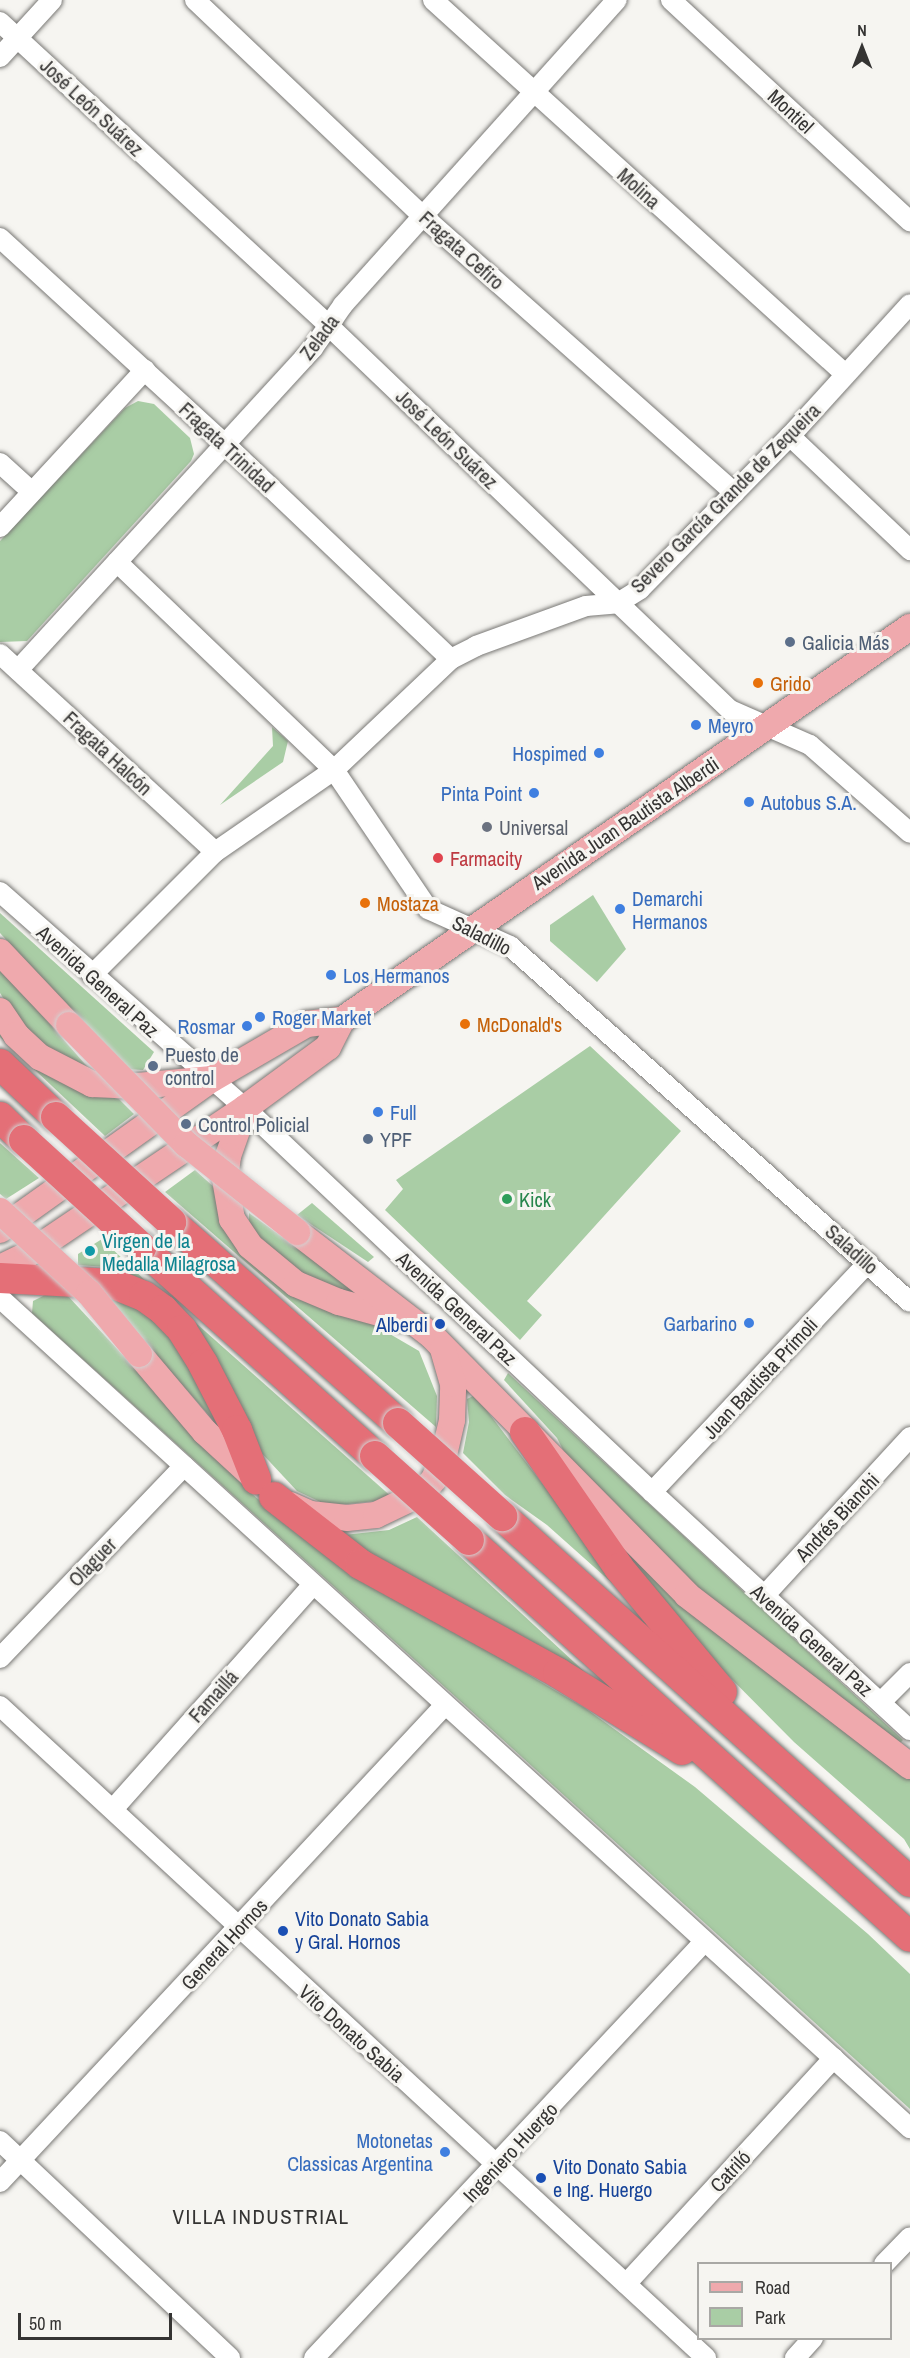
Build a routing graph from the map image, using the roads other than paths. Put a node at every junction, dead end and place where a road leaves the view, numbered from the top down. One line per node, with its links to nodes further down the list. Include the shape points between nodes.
1 (52, 0): 7 (street)
2 (195, 0): 10 (street, Fragata Cefiro)
3 (434, 0): 9 (street, Molina)
4 (617, 0): 9 (street, Zelada)
5 (671, 0): 11 (street, Montiel)
6 (0, 22): 7 (street, José León Suárez)
7 (17, 38): 8 (street); 14 (street, José León Suárez)
8 (0, 57)
9 (533, 93): 10 (street, Zelada); 16 (street, Molina)
10 (425, 218): 14 (street, Zelada); 21 (street, Fragata Cefiro)
11 (910, 221)
12 (0, 238): 15 (street, Fragata Trinidad)
13 (910, 304): 16 (street, Severo García Grande de Zequeira)
14 (329, 326): 18 (street, Zelada); 25 (street, José León Suárez)
15 (145, 370): 18 (street, Fragata Trinidad); 20 (street)
16 (845, 374): 17 (street, Severo García Grande de Zequeira)
17 (790, 436): 21 (street, Severo García Grande de Zequeira); 23 (street)
18 (225, 444): 24 (street, Zelada); 28 (street, Fragata Trinidad)
19 (0, 463): 20 (street)
20 (33, 492): 22 (street)
21 (735, 493): 25 (street, Severo García Grande de Zequeira, via 640,589)
22 (0, 527)
23 (910, 550)
24 (117, 562): 29 (street, Zelada); 31 (street, Saladillo)
25 (618, 603): 28 (street, Severo García Grande de Zequeira, via 586,606); 30 (street, José León Suárez, via 730,710)
26 (910, 627): 30 (main road, Avenida Juan Bautista Alberdi)
27 (0, 654): 29 (street, Fragata Halcón)
28 (451, 659): 31 (street, Severo García Grande de Zequeira)
29 (18, 670): 33 (street, Fragata Halcón)
30 (765, 728): 32 (street, José León Suárez, via 810,746); 35 (main road, Avenida Juan Bautista Alberdi)
31 (334, 770): 33 (street, Severo García Grande de Zequeira); 35 (street, Saladillo, via 428,909)
32 (910, 833)
33 (215, 852): 37 (street, Severo García Grande de Zequeira)
34 (0, 892): 37 (street, Avenida General Paz)
35 (472, 928): 39 (main road, Avenida Juan Bautista Alberdi); 46 (street, Saladillo, via 510,946)
36 (0, 952): 51 (main road, bridge, via 186,1144)
37 (92, 975): 41 (street, Avenida General Paz)
38 (0, 1011): 41 (main road, via 16,1035 40,1057 92,1084 138,1086)
39 (342, 1020): 41 (main road, Avenida Juan Bautista Alberdi, via 307,1024); 42 (main road, Avenida Juan Bautista Alberdi, via 328,1047)
40 (0, 1064): 67 (highway, bridge, via 171,1222)
41 (212, 1079): 42 (street, Avenida General Paz); 45 (main road, Avenida Juan Bautista Alberdi)
42 (245, 1108): 47 (main road, Avenida Juan Bautista Alberdi, via 27,1255); 51 (main road, via 228,1156 225,1179 232,1219 250,1246 296,1284 339,1302); 57 (street, Avenida General Paz)
43 (0, 1117): 68 (highway, bridge)
44 (0, 1210): 56 (main road, bridge, via 89,1293 205,1432)
45 (0, 1230)
46 (868, 1263): 50 (street, Saladillo); 57 (street, Juan Bautista Prímoli)
47 (0, 1268)
48 (0, 1278): 56 (highway, via 114,1284 144,1296 163,1310 182,1330 203,1364)
49 (0, 1298): 55 (street)
50 (910, 1302)
51 (413, 1322): 52 (main road)
52 (442, 1346): 53 (main road); 56 (main road, via 453,1384 453,1413 444,1455 434,1479 422,1493 376,1515 347,1518 310,1514)
53 (525, 1432): 66 (main road, via 687,1595); 67 (highway, via 619,1568)
54 (910, 1437): 59 (street, Andrés Bianchi)
55 (183, 1466): 58 (street); 60 (street, Olaguer)
56 (265, 1488): 68 (highway, via 360,1564 606,1701)
57 (652, 1492): 59 (street, Avenida General Paz)
58 (313, 1585): 63 (street); 69 (street, Famaillá)
59 (764, 1596): 62 (street, Avenida General Paz)
60 (0, 1658)
61 (910, 1673): 62 (street)
62 (880, 1702): 65 (street, Avenida General Paz)
63 (445, 1705): 71 (street, General Hornos); 73 (street)
64 (0, 1706): 69 (street, Vito Donato Sabia)
65 (910, 1730)
66 (910, 1766)
67 (787, 1770): 70 (highway)
68 (763, 1802): 72 (highway)
69 (114, 1808): 71 (street, Vito Donato Sabia)
70 (910, 1882)
71 (238, 1929): 77 (street, General Hornos); 78 (street, Vito Donato Sabia)
72 (910, 1938)
73 (703, 1943): 74 (street); 78 (street, Ingeniero Huergo)
74 (834, 2058): 75 (street); 82 (street, Catriló)
75 (910, 2128)
76 (0, 2141): 77 (street)
77 (22, 2161): 79 (street, General Hornos); 84 (street)
78 (499, 2164): 82 (street, Vito Donato Sabia); 85 (street, Ingeniero Huergo)
79 (0, 2182)
80 (910, 2237): 81 (street)
81 (887, 2262)
82 (626, 2284): 86 (street, Vito Donato Sabia)
83 (811, 2340): 87 (street)
84 (230, 2358)
85 (314, 2358)
86 (706, 2358)
87 (795, 2358)

